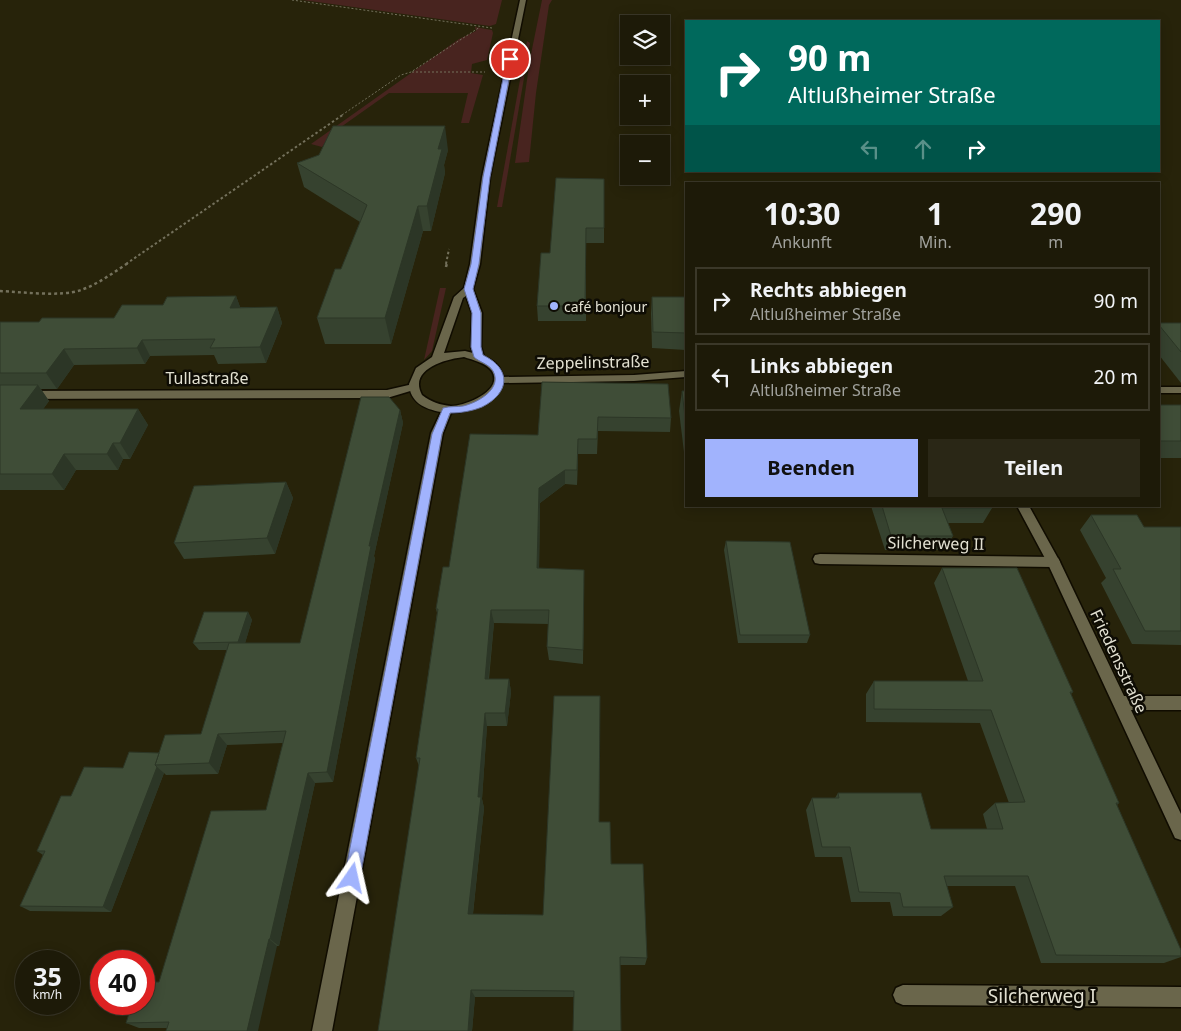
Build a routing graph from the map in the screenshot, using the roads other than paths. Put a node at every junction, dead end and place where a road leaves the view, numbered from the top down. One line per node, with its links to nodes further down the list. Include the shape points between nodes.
1 (523, 0): 2 (street, via 486,177 475,264)
2 (468, 289): 3 (street, via 477,313 476,347); 4 (street, via 459,297)
3 (479, 357): 4 (street, via 465,354); 6 (street, via 498,370)
4 (437, 359): 7 (street, via 419,371)
5 (685, 374): 6 (street, Zeppelinstraße, via 624,379)
6 (500, 380): 11 (street, via 497,390 477,405)
7 (413, 387): 10 (street, Tullastraße, via 387,394); 11 (street, via 423,403)
8 (1160, 390): 9 (street)
9 (1181, 390)
10 (0, 395)
11 (447, 410): 20 (street, via 437,434)
12 (1024, 507): 14 (street, Friedensstraße)
13 (820, 559): 14 (street, Silcherweg II)
14 (1052, 562): 15 (street, Friedensstraße)
15 (1119, 703): 16 (street); 17 (street, Friedensstraße)
16 (1181, 703)
17 (1181, 832)
18 (902, 995): 19 (street, Silcherweg I)
19 (1181, 997)
20 (322, 1031)

